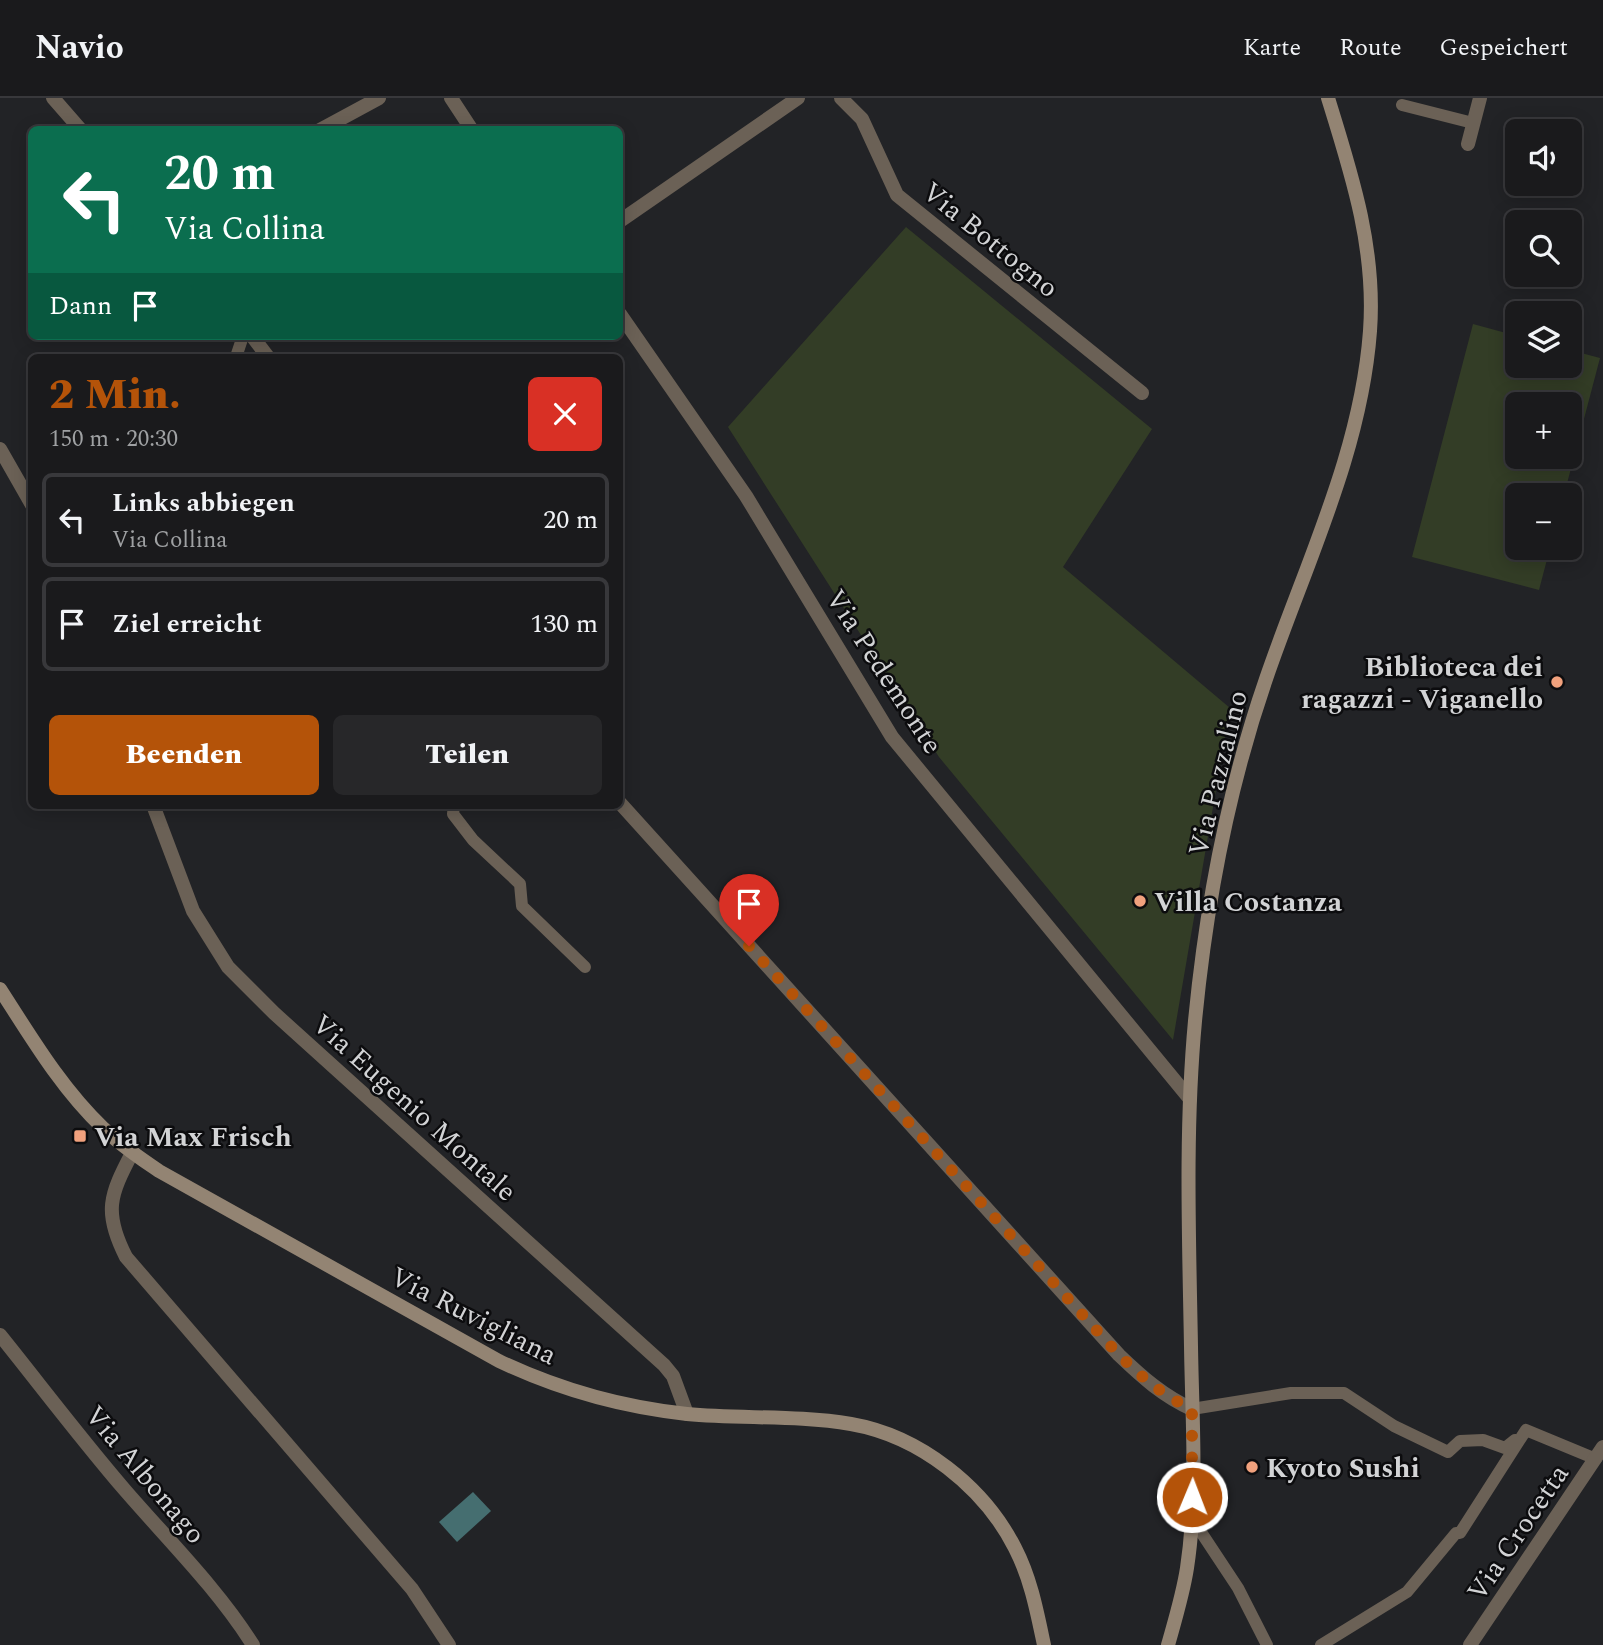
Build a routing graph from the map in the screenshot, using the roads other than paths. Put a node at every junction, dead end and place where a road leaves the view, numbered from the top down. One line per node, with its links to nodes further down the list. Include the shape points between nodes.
1 (53, 98): 10 (street)
2 (379, 98): 11 (street)
3 (451, 98): 12 (street)
4 (798, 98): 14 (street)
5 (841, 98): 18 (street, Via Bottogno, via 862,119 897,195)
6 (1328, 98): 26 (main road, Via Pazzalino, via 1366,239 1370,328 1363,389 1345,460 1238,769 1208,926)
7 (1479, 98): 9 (street)
8 (1402, 105): 9 (lane)
9 (1473, 124): 13 (street)
10 (78, 126)
11 (327, 126)
12 (469, 126)
13 (1468, 144)
14 (623, 219)
15 (623, 318): 26 (street, Via Pedemonte, via 746,496 892,737)
16 (255, 340): 17 (street)
17 (266, 354)
18 (1142, 393)
19 (0, 449): 20 (street)
20 (28, 498)
21 (623, 806): 29 (street, via 1119,1355 1148,1382)
22 (155, 809): 30 (street, Via Eugenio Montale, via 193,911 228,967 664,1365)
23 (454, 809): 24 (lane, via 473,840 520,884 522,906)
24 (585, 967)
25 (0, 989): 27 (main road, Via Ruvigliana, via 47,1062 94,1119)
26 (1190, 1099): 29 (main road, Via Pazzalino)
27 (132, 1153): 30 (main road, Via Ruvigliana, via 521,1371 578,1393); 36 (street, via 111,1200 117,1239 126,1256 412,1589)
28 (0, 1335): 35 (street, Via Albonago)
29 (1192, 1409): 31 (lane, via 1291,1393 1345,1393 1394,1426 1448,1452 1460,1441 1483,1440 1506,1448); 33 (main road, Via Pazzalino)
30 (687, 1414): 37 (main road, Via Ruvigliana, via 853,1424 932,1458 979,1496 1016,1549)
31 (1526, 1430): 32 (lane); 34 (lane, via 1460,1533 1407,1592)
32 (1600, 1453): 41 (street, Via Crocetta)
33 (1191, 1517): 38 (main road, Via Pazzalino, via 1187,1568); 39 (lane, via 1238,1588)
34 (1338, 1641): 40 (lane)
35 (253, 1645)
36 (449, 1645)
37 (1044, 1645)
38 (1168, 1645)
39 (1267, 1645)
40 (1321, 1645)
41 (1470, 1645)

